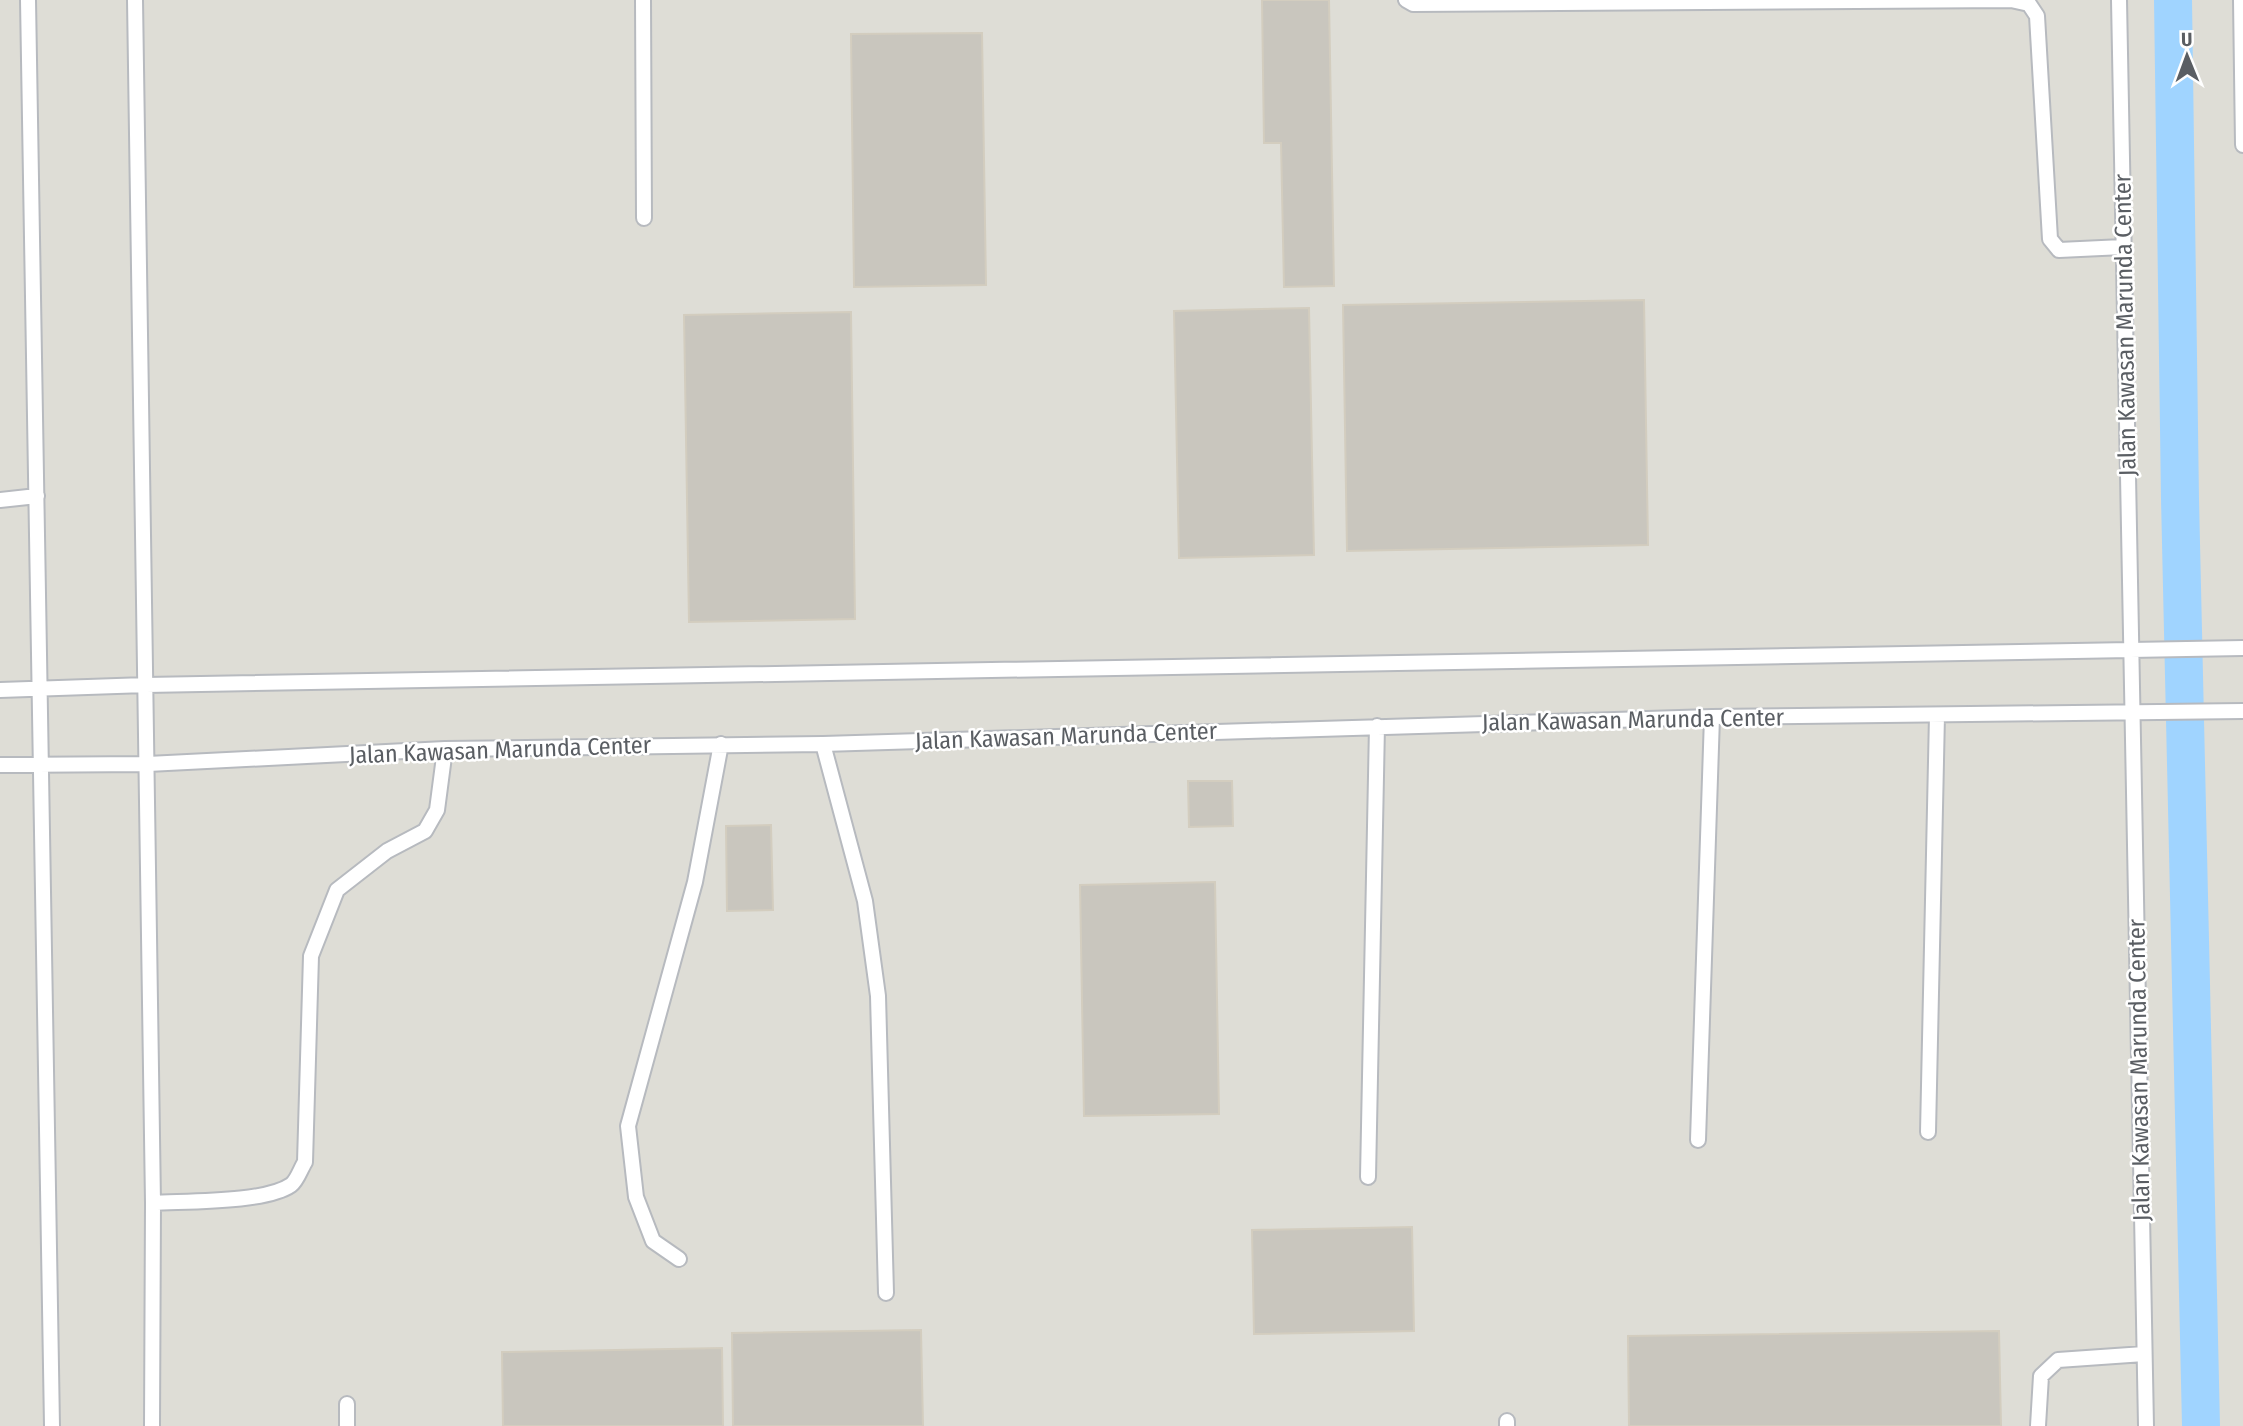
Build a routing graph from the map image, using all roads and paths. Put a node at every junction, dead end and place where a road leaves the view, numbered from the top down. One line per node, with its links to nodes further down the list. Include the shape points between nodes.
1 (28, 0): 12 (lane)
2 (135, 0): 16 (lane)
3 (643, 0): 10 (lane)
4 (1406, 0): 8 (lane, via 1413,4)
5 (2011, 0): 8 (lane); 11 (lane, via 2029,4 2037,16 2050,239 2059,250)
6 (2119, 0): 11 (lane, Jalan Kawasan Marunda Center)
7 (2241, 0): 9 (lane)
8 (1889, 1)
9 (2243, 145)
10 (644, 218)
11 (2123, 247): 15 (lane, Jalan Kawasan Marunda Center)
12 (37, 496): 13 (lane); 18 (lane)
13 (0, 500)
14 (2237, 648): 15 (lane)
15 (2132, 649): 16 (lane); 20 (lane, Jalan Kawasan Marunda Center)
16 (146, 685): 18 (lane); 27 (lane)
17 (0, 690): 18 (lane)
18 (40, 690): 29 (lane)
19 (2241, 711): 20 (lane, Jalan Kawasan Marunda Center)
20 (2133, 714): 21 (lane, Jalan Kawasan Marunda Center); 36 (lane, Jalan Kawasan Marunda Center)
21 (1937, 716): 22 (lane, Jalan Kawasan Marunda Center); 30 (lane)
22 (1712, 717): 23 (lane, Jalan Kawasan Marunda Center); 31 (lane)
23 (1377, 726): 25 (lane, Jalan Kawasan Marunda Center); 32 (lane)
24 (721, 744): 25 (lane, Jalan Kawasan Marunda Center); 26 (lane, Jalan Kawasan Marunda Center); 34 (lane, via 695,882 628,1126 636,1197 653,1241)
25 (823, 744): 35 (lane, via 865,901 878,996)
26 (445, 749): 27 (lane, Jalan Kawasan Marunda Center); 33 (lane, via 436,810 425,831 387,850 337,890 311,956 304,1162 292,1185 224,1200)
27 (148, 764): 29 (lane, Jalan Kawasan Marunda Center); 33 (lane)
28 (0, 765): 29 (lane, Jalan Kawasan Marunda Center)
29 (41, 765): 38 (lane)
30 (1928, 1132)
31 (1698, 1140)
32 (1368, 1177)
33 (153, 1203): 39 (lane)
34 (679, 1259)
35 (886, 1293)
36 (2144, 1354): 41 (lane, via 2058,1360 2041,1376); 42 (lane, Jalan Kawasan Marunda Center)
37 (347, 1404): 40 (lane)
38 (52, 1426)
39 (152, 1426)
40 (347, 1426)
41 (2038, 1426)
42 (2146, 1426)

